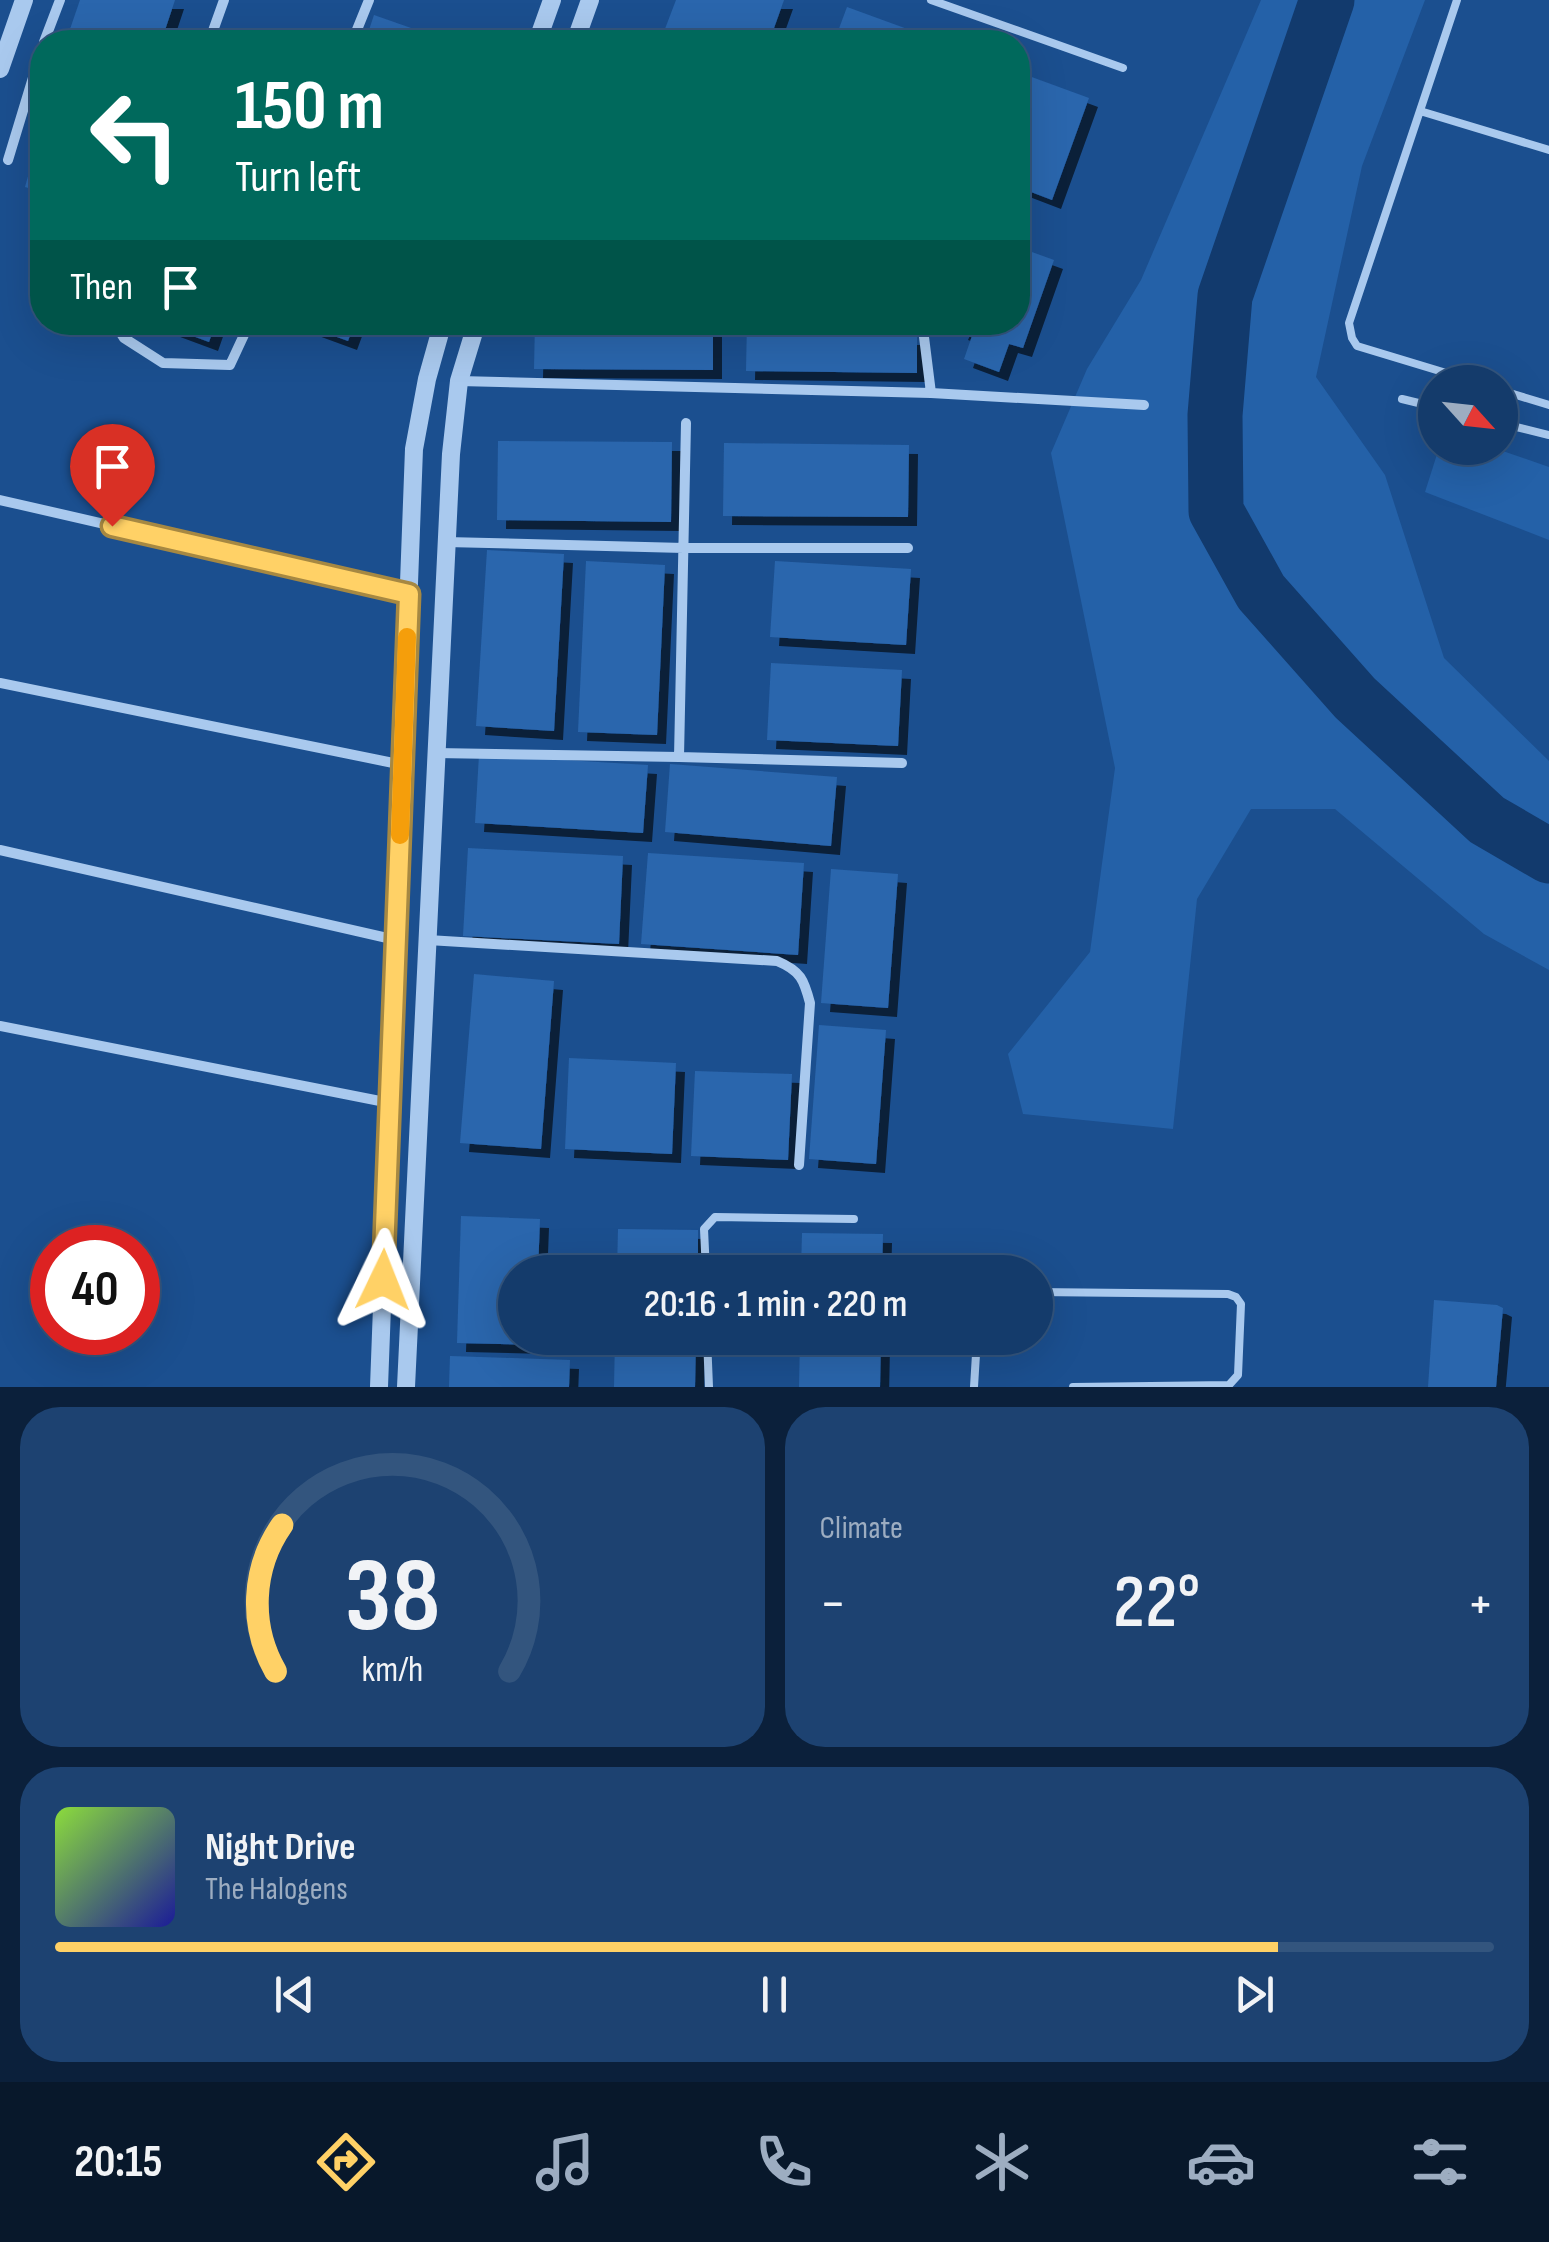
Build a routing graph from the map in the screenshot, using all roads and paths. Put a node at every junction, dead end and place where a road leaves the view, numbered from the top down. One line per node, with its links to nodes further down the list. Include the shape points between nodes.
1 (24, 0): 17 (street)
2 (60, 0): 9 (street)
3 (224, 0): 10 (street)
4 (369, 0): 11 (street)
5 (552, 0): 12 (street)
6 (590, 0): 13 (street)
7 (931, 0): 14 (lane)
8 (1458, 0): 19 (lane)
9 (49, 30)
10 (213, 30)
11 (357, 30)
12 (541, 30)
13 (579, 30)
14 (1016, 30)
15 (1030, 35): 16 (lane)
16 (1124, 68)
17 (0, 70)
18 (30, 89): 21 (street)
19 (1420, 110): 20 (lane); 27 (lane, via 1349,323 1357,346)
20 (1549, 150)
21 (8, 160)
22 (122, 335): 23 (street, via 163,363 230,366)
23 (244, 335)
24 (439, 335): 33 (street)
25 (473, 335): 28 (street)
26 (924, 335): 29 (street)
27 (1420, 365)
28 (459, 381): 29 (street); 36 (street)
29 (931, 393): 34 (street)
30 (1518, 396): 35 (lane)
31 (1402, 399): 32 (lane)
32 (1418, 403)
33 (422, 405): 36 (street); 44 (street)
34 (1144, 405)
35 (1549, 405)
36 (456, 413): 41 (street)
37 (686, 423): 42 (street)
38 (1518, 427): 39 (lane)
39 (1549, 435)
40 (0, 500): 44 (street)
41 (446, 542): 42 (street); 46 (street)
42 (684, 548): 43 (street); 47 (street)
43 (908, 548)
44 (409, 594): 49 (street)
45 (0, 684): 49 (street)
46 (436, 754): 47 (street); 52 (street)
47 (679, 757): 48 (street)
48 (902, 763)
49 (403, 765): 51 (street)
50 (0, 850): 51 (street)
51 (396, 940): 54 (street)
52 (428, 940): 55 (street, via 788,966 803,978 810,1003); 62 (street)
53 (0, 1026): 54 (street)
54 (390, 1103): 61 (street)
55 (799, 1165)
56 (854, 1218): 57 (lane, via 715,1217 704,1229)
57 (705, 1255)
58 (1053, 1292): 65 (lane, via 1228,1294 1240,1304 1238,1376 1229,1385)
59 (707, 1355): 63 (lane)
60 (976, 1355): 64 (lane)
61 (379, 1387)
62 (406, 1387)
63 (708, 1387)
64 (974, 1387)
65 (1073, 1387)

